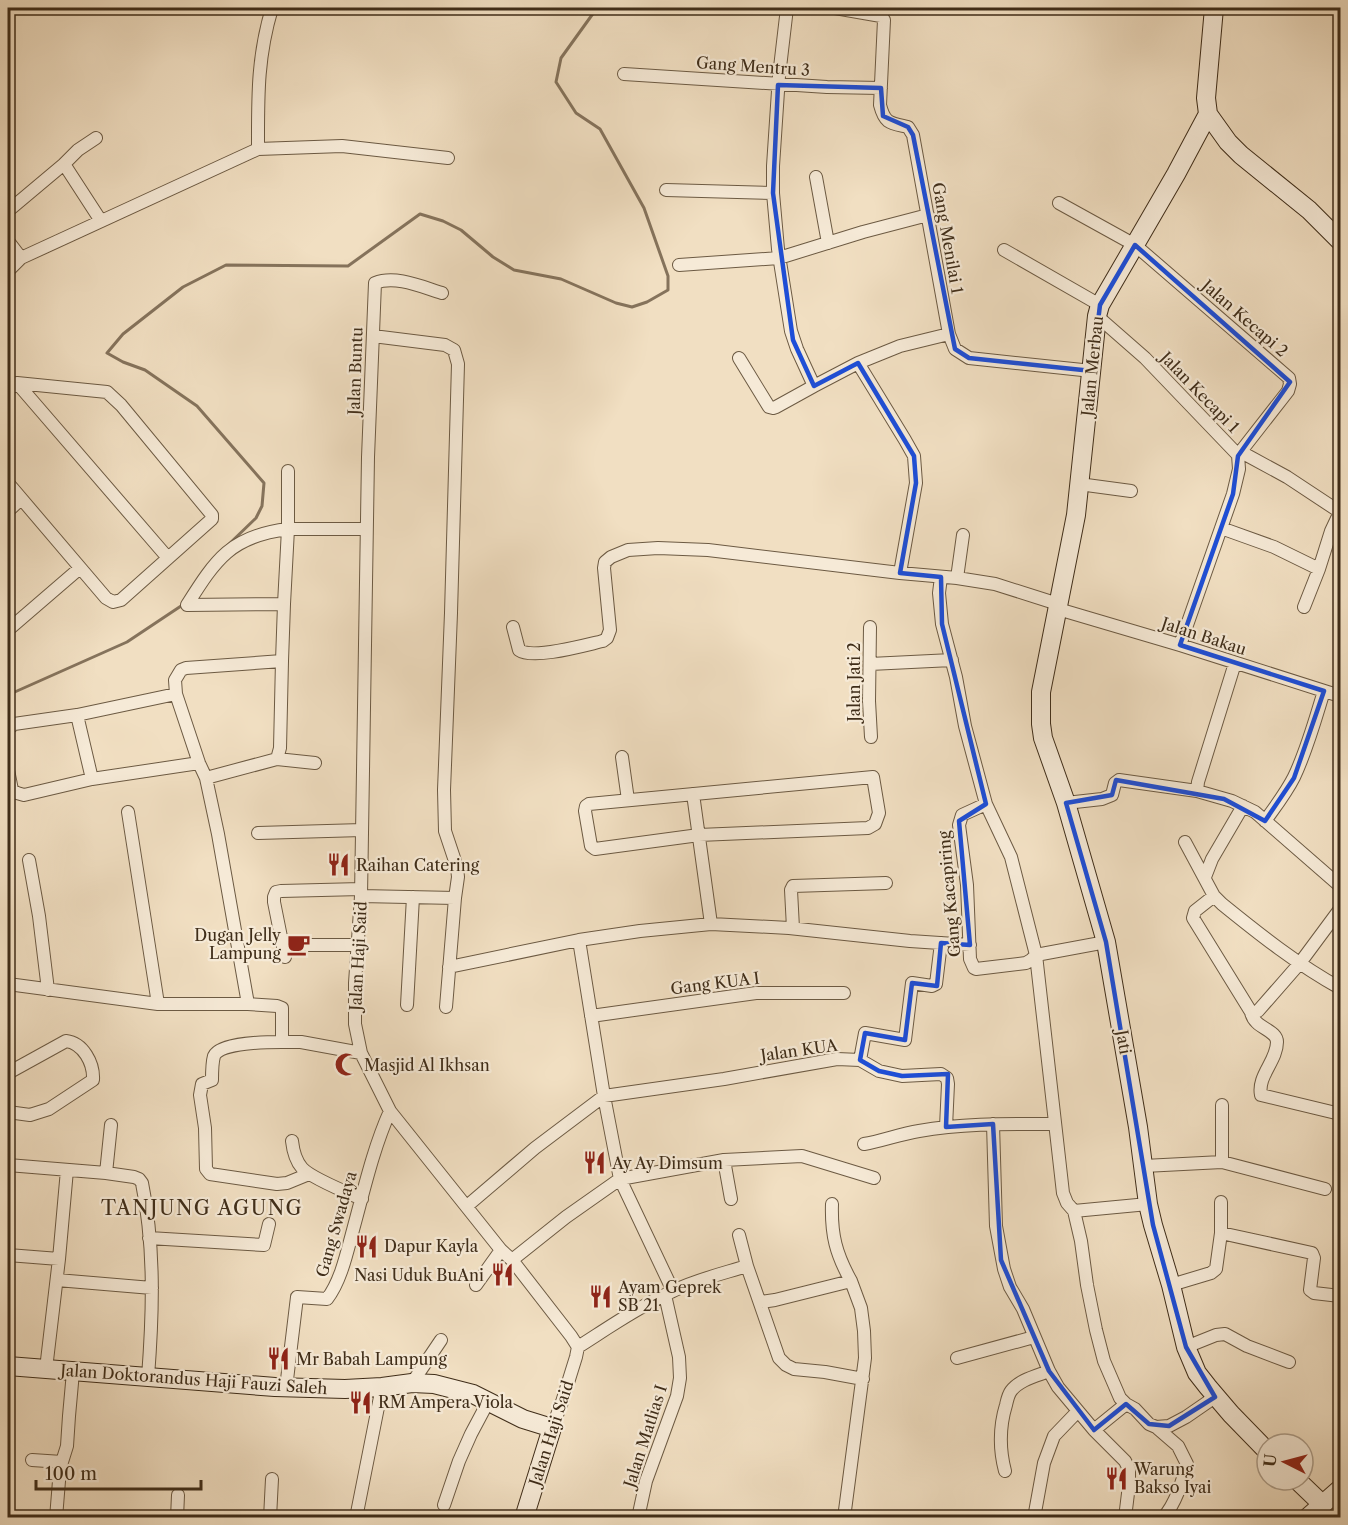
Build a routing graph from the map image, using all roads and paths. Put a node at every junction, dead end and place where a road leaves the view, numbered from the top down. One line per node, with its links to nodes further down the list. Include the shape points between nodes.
1 (272, 8): 10 (street, via 259,67)
2 (787, 8): 6 (street)
3 (835, 8): 7 (street, Gang Menilai 1, via 881,16 884,20)
4 (1214, 8): 8 (street)
5 (624, 74): 6 (street, Gang Mentru 3)
6 (778, 85): 7 (street, Gang Mentru 3); 15 (street)
7 (881, 88): 18 (street, Gang Menilai 1, via 883,116 890,123 908,127 913,135)
8 (1208, 114): 21 (street, via 1241,155); 23 (street, Jalan Merbau)
9 (96, 138): 12 (street)
10 (258, 149): 11 (street, via 342,146); 19 (street)
11 (448, 158)
12 (64, 164): 17 (street); 19 (street)
13 (816, 177): 22 (street)
14 (666, 190): 15 (street)
15 (773, 193): 26 (street)
16 (1059, 203): 23 (street)
17 (8, 211)
18 (928, 215): 22 (street); 31 (street, Gang Menilai 1)
19 (101, 221): 25 (street)
20 (8, 241): 25 (street)
21 (1341, 241)
22 (828, 243): 26 (street)
23 (1135, 245): 30 (street, Jalan Merbau); 38 (street, Jalan Kecapi 2, via 1289,378 1288,391)
24 (1004, 250): 30 (street, Jalan Kecapi 1)
25 (21, 258): 28 (street)
26 (779, 258): 27 (street); 36 (street, via 794,340)
27 (679, 265)
28 (8, 270)
29 (442, 293): 32 (street, Jalan Buntu, via 401,281 375,283)
30 (1099, 310): 35 (street, Jalan Merbau); 38 (street, Jalan Kecapi 1)
31 (949, 334): 34 (street, via 900,346); 35 (street, Gang Menilai 1, via 955,349 969,358)
32 (373, 336): 46 (street, Jalan Buntu); 100 (street, via 445,345 454,350 458,364 444,790 445,831 457,867)
33 (740, 358): 36 (street, via 770,407)
34 (858, 363): 36 (street); 54 (street, via 914,456 916,483)
35 (1092, 371): 41 (street, Jalan Merbau)
36 (814, 386)
37 (12, 387): 51 (street); 51 (street, via 107,392 121,405 212,517)
38 (1239, 453): 45 (street, via 1287,477); 47 (street, Jalan Kecapi 1, via 1233,494)
39 (288, 471): 48 (street)
40 (8, 483): 43 (street)
41 (1079, 484): 42 (street); 58 (street, Jalan Merbau)
42 (1131, 491)
43 (21, 499): 44 (street); 52 (street)
44 (8, 511)
45 (1340, 512): 49 (street)
46 (366, 528): 48 (street); 89 (street, Jalan Haji Said)
47 (1221, 528): 53 (street); 63 (street, Jalan Kecapi 1)
48 (288, 529): 57 (street); 57 (street, via 251,537 221,557 187,605)
49 (1336, 533): 53 (street)
50 (963, 535): 56 (street)
51 (168, 558): 52 (street, via 117,602 106,598)
52 (80, 568): 62 (street)
53 (1319, 568): 59 (street)
54 (900, 573): 55 (street, Jalan Bakau); 60 (street, Jalan Bakau, via 727,552 628,550 605,562 610,630 607,639 526,654 519,650)
55 (941, 577): 56 (street, Jalan Bakau); 64 (street, via 940,606)
56 (957, 578): 58 (street, Jalan Bakau, via 996,584)
57 (284, 604): 65 (street)
58 (1058, 606): 63 (street, Jalan Bakau); 84 (street, Jati, via 1040,707 1043,738)
59 (1304, 607)
60 (513, 627)
61 (870, 627): 67 (street, Jalan Jati 2)
62 (8, 630)
63 (1180, 645): 66 (street, Jalan Bakau)
64 (952, 660): 67 (street); 85 (street)
65 (282, 661): 69 (street, via 186,668 175,680); 75 (street)
66 (1235, 663): 68 (street, Jalan Bakau); 81 (street, via 1198,782)
67 (870, 664): 73 (street, Jalan Jati 2)
68 (1324, 692): 70 (street, Jalan Bakau); 88 (street, via 1294,778)
69 (176, 694): 71 (street); 76 (street)
70 (1341, 696)
71 (77, 715): 72 (street, via 14,724); 80 (street)
72 (8, 729)
73 (871, 737)
74 (622, 757): 83 (street)
75 (277, 759): 77 (street); 79 (street)
76 (199, 763): 79 (street); 80 (street)
77 (315, 763)
78 (8, 770): 80 (street, via 12,790 21,794)
79 (206, 778): 119 (street)
80 (92, 779)
81 (1201, 792): 84 (street, via 1119,780 1112,795); 86 (street)
82 (693, 794): 83 (street); 91 (street); 91 (street, via 873,777 879,813 875,824 868,828)
83 (628, 800): 91 (street, via 586,806 591,846 595,849)
84 (1066, 803): 105 (street, Jati)
85 (986, 804): 109 (street, Gang Kacapiring, via 962,815 959,821); 110 (street, via 1011,857)
86 (1243, 806): 88 (street); 94 (street)
87 (128, 812): 118 (street)
88 (1264, 821): 96 (street)
89 (362, 830): 90 (street); 97 (street, Jalan Haji Said)
90 (258, 833)
91 (699, 835): 102 (street)
92 (1185, 842): 94 (street)
93 (29, 860): 116 (street)
94 (1205, 877): 98 (street)
95 (885, 884): 103 (street, via 793,885)
96 (1341, 886)
97 (361, 893): 99 (street); 108 (street, Jalan Haji Said); 111 (street, via 275,893)
98 (1214, 896): 112 (street); 122 (street, via 1193,918)
99 (413, 897): 100 (street); 120 (street)
100 (455, 898): 113 (street)
101 (1341, 909): 112 (street)
102 (711, 924): 103 (street); 104 (street)
103 (793, 928): 106 (street)
104 (579, 940): 113 (street); 123 (street)
105 (1106, 942): 110 (street); 142 (street, Jati)
106 (941, 943): 109 (street); 126 (street, Gang Kacapiring, via 936,984 912,983 905,1040 865,1033)
107 (306, 945): 108 (street)
108 (358, 945): 125 (street, Jalan Haji Said, via 355,1013)
109 (970, 945): 110 (street, Gang Kacapiring, via 971,963 976,969 1026,963)
110 (1036, 955): 134 (street)
111 (285, 957)
112 (1300, 963): 115 (street); 122 (street, via 1258,1011)
113 (449, 967): 121 (street)
114 (8, 984): 116 (street)
115 (1341, 988)
116 (48, 990): 118 (street)
117 (844, 993): 123 (street, Gang KUA I, via 756,993)
118 (158, 1004): 119 (street)
119 (248, 1004): 124 (street, via 282,1008)
120 (407, 1005)
121 (446, 1007)
122 (1251, 1011): 132 (street, via 1256,1022 1273,1033 1277,1043 1259,1087 1261,1095)
123 (591, 1016): 128 (street)
124 (282, 1042): 125 (street); 145 (street, via 229,1046 214,1056 212,1080 202,1084 200,1095 206,1169 210,1174 277,1184)
125 (361, 1053): 130 (street, Jalan Haji Said)
126 (860, 1060): 128 (street, Jalan KUA, via 837,1059); 136 (street, Jalan KUA, via 879,1071 902,1076 941,1074 947,1078)
127 (8, 1073): 131 (street, via 66,1041 85,1051 94,1074 93,1080 48,1109 30,1114)
128 (604, 1096): 147 (street); 154 (street)
129 (1222, 1105): 140 (street)
130 (390, 1111): 150 (street, Gang Swadaya); 154 (street, Jalan Haji Said)
131 (8, 1112)
132 (1341, 1114)
133 (993, 1124): 134 (street); 136 (street); 173 (street, via 1001,1260)
134 (1055, 1124): 155 (street, via 1063,1193)
135 (111, 1125): 144 (street)
136 (946, 1127): 138 (street)
137 (292, 1141): 145 (street, via 297,1160)
138 (864, 1144)
139 (724, 1160): 146 (street, via 802,1156); 147 (street); 149 (street)
140 (1222, 1162): 142 (street); 148 (street)
141 (8, 1165): 143 (street)
142 (1144, 1166): 153 (street, Jati)
143 (67, 1170): 144 (street); 162 (street)
144 (106, 1173): 159 (street, via 134,1177 142,1183)
145 (309, 1174): 150 (street)
146 (874, 1178)
147 (620, 1179): 163 (street); 170 (street)
148 (1325, 1189)
149 (731, 1199)
150 (362, 1200): 187 (street, Gang Swadaya, via 333,1291 327,1299 297,1297)
151 (1221, 1202): 157 (street)
152 (832, 1204): 166 (street, via 831,1227 842,1266)
153 (1148, 1204): 155 (street); 167 (street, Jati)
154 (467, 1206): 160 (street, Jalan Haji Said)
155 (1074, 1211): 190 (street, via 1104,1361)
156 (269, 1224): 159 (street, via 262,1245)
157 (1221, 1233): 167 (street, via 1216,1269); 171 (street, via 1312,1253 1310,1290)
158 (739, 1235): 164 (street)
159 (149, 1238): 169 (street)
160 (501, 1250): 163 (street, Jalan Haji Said); 168 (street)
161 (8, 1255): 162 (street)
162 (59, 1259): 165 (street)
163 (512, 1260): 175 (street, Jalan Haji Said)
164 (747, 1266): 170 (street); 172 (street)
165 (57, 1280): 169 (street); 180 (street)
166 (851, 1281): 172 (street); 184 (street, via 864,1331)
167 (1171, 1285): 176 (street, Jati)
168 (476, 1286)
169 (152, 1288): 183 (street)
170 (669, 1293): 175 (street); 210 (street, Jalan Matlias I, via 680,1378)
171 (1341, 1296)
172 (761, 1302): 184 (street, via 779,1358 786,1365)
173 (1034, 1337): 177 (street); 181 (street)
174 (441, 1340): 185 (street)
175 (578, 1347): 193 (street, Jalan Haji Said)
176 (1185, 1347): 178 (street, via 1225,1334); 188 (street, Jati, via 1197,1373)
177 (957, 1358)
178 (1289, 1362)
179 (8, 1366): 180 (street, Jalan Doktorandus Haji Fauzi Saleh)
180 (46, 1369): 182 (street, Jalan Doktorandus Haji Fauzi Saleh)
181 (1049, 1371): 191 (street); 198 (street, via 1022,1382 1010,1392 1000,1439)
182 (73, 1372): 183 (street, Jalan Doktorandus Haji Fauzi Saleh); 197 (street, via 67,1446)
183 (148, 1377): 187 (street, Jalan Doktorandus Haji Fauzi Saleh)
184 (863, 1379): 211 (street)
185 (412, 1383): 186 (street, Jalan Doktorandus Haji Fauzi Saleh); 189 (street, Jalan Doktorandus Haji Fauzi Saleh, via 453,1388)
186 (382, 1387): 187 (street, Jalan Doktorandus Haji Fauzi Saleh); 208 (street)
187 (286, 1388)
188 (1215, 1397): 192 (street, via 1169,1426); 195 (street, Jati)
189 (488, 1402): 193 (street, Jalan Doktorandus Haji Fauzi Saleh); 204 (street, via 459,1461)
190 (1126, 1404): 192 (street); 194 (street)
191 (1078, 1411): 194 (street); 212 (street, via 1054,1436 1044,1462)
192 (1156, 1427): 214 (street, via 1178,1446 1187,1464 1182,1484)
193 (552, 1428): 209 (street, Jalan Haji Said)
194 (1094, 1430): 213 (street, via 1129,1469)
195 (1255, 1439)
196 (32, 1460): 197 (street)
197 (62, 1462): 205 (street)
198 (1005, 1471)
199 (272, 1479): 207 (street)
200 (1341, 1489): 203 (street)
201 (1310, 1492): 203 (street)
202 (178, 1495): 206 (street)
203 (1322, 1504): 215 (street)
204 (444, 1505)
205 (56, 1518)
206 (177, 1518)
207 (270, 1518)
208 (356, 1518)
209 (524, 1518)
210 (638, 1518)
211 (844, 1518)
212 (1034, 1518)
213 (1125, 1518)
214 (1163, 1518)
215 (1307, 1518)

